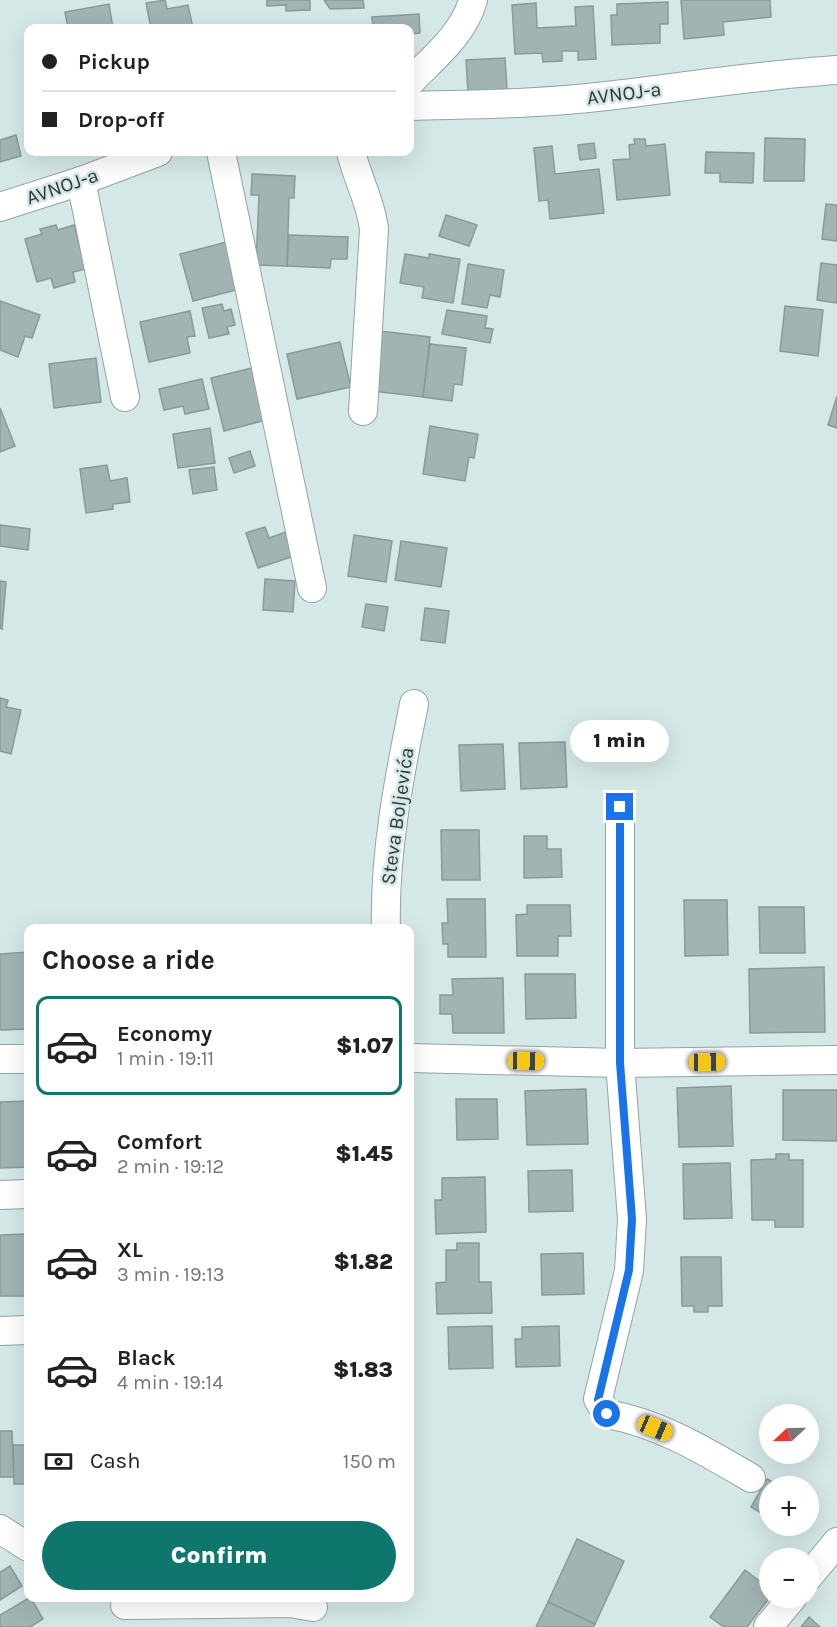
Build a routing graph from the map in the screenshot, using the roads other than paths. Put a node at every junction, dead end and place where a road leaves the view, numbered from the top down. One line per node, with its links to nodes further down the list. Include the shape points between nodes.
1 (473, 0): 3 (street, via 468,17 456,33)
2 (837, 70): 4 (street, AVNOJ-a, via 770,74 539,102)
3 (414, 78)
4 (414, 106)
5 (147, 156): 8 (street, AVNOJ-a)
6 (222, 156): 12 (street)
7 (352, 156): 11 (street, via 374,230)
8 (81, 181): 9 (street, AVNOJ-a); 10 (street)
9 (0, 207)
10 (125, 397)
11 (363, 411)
12 (312, 588)
13 (414, 704): 15 (street, Steva Boljevića, via 394,806)
14 (620, 807): 20 (street)
15 (386, 924)
16 (414, 1058): 20 (street)
17 (0, 1059): 18 (street)
18 (24, 1059)
19 (837, 1060): 20 (street)
20 (620, 1063): 25 (street, via 632,1219 629,1270 598,1400 607,1414 633,1418 698,1447)
21 (24, 1194): 22 (street)
22 (0, 1195)
23 (24, 1330): 24 (street)
24 (0, 1331)
25 (751, 1478)
26 (0, 1529): 28 (street)
27 (837, 1542): 29 (street)
28 (24, 1544)
29 (819, 1564)
30 (784, 1608): 33 (street)
31 (126, 1610): 32 (street, via 291,1602)
32 (311, 1610)
33 (768, 1627)

